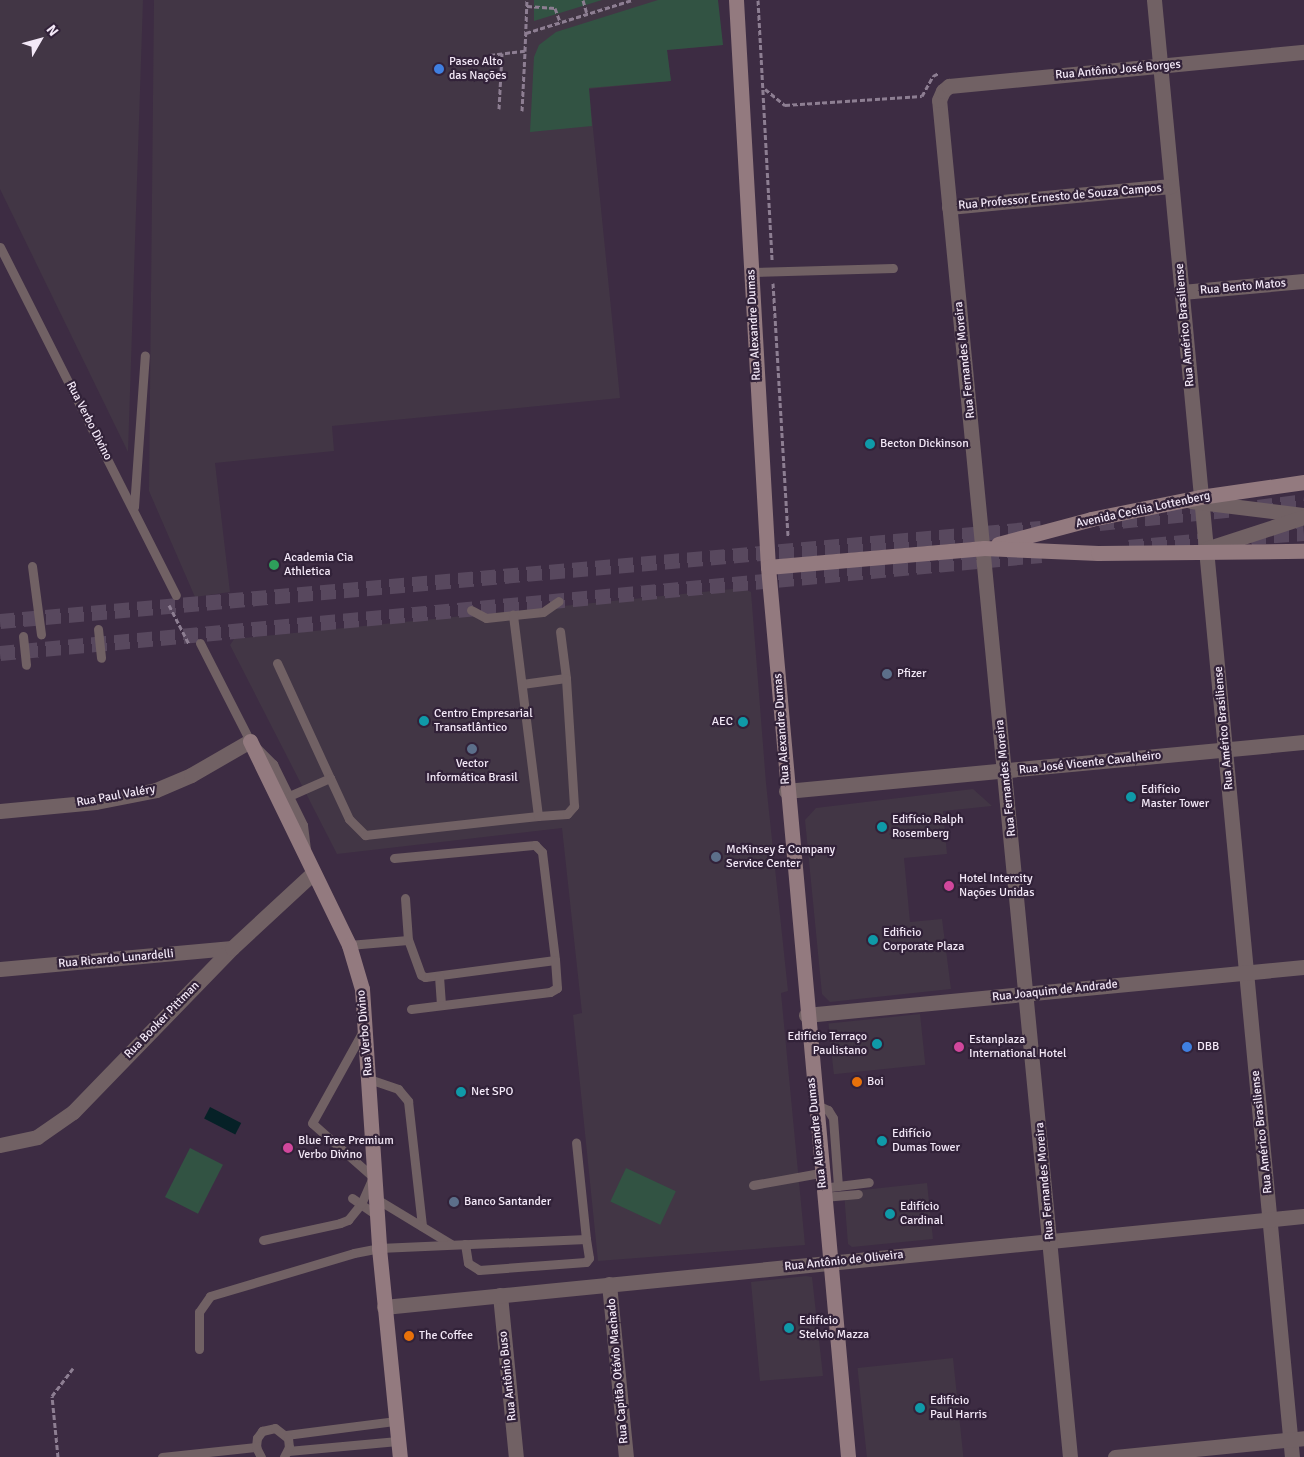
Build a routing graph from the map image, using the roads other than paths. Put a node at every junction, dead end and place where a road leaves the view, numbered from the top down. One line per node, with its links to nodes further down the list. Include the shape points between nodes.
1 (736, 0): 10 (street, Rua Alexandre Dumas)
2 (1154, 0): 4 (street, Rua Américo Brasiliense)
3 (1304, 52): 4 (street, Rua Antônio José Borges)
4 (1160, 66): 5 (street, Rua Antônio José Borges, via 949,86); 6 (street, Rua Américo Brasiliense)
5 (939, 100): 7 (street, Rua Fernandes Moreira)
6 (1171, 186): 7 (street, Rua Professor Ernesto de Souza Campos); 12 (street, Rua Américo Brasiliense)
7 (949, 208): 18 (street, Rua Fernandes Moreira)
8 (0, 247): 16 (lane, Rua Verbo Divino)
9 (893, 268): 10 (lane)
10 (751, 272): 22 (street, Rua Alexandre Dumas)
11 (1304, 281): 12 (street, Rua Bento Matos)
12 (1182, 292): 15 (street, Rua Américo Brasiliense)
13 (145, 355): 16 (lane)
14 (1304, 482): 15 (street, Avenida Cecília Lottenberg)
15 (1196, 500): 17 (street); 18 (street, Avenida Cecília Lottenberg, via 1091,519); 20 (street, Rua Américo Brasiliense)
16 (134, 508): 23 (lane, Rua Verbo Divino)
17 (1304, 516): 20 (street)
18 (984, 548): 20 (street, Avenida Cecília Lottenberg); 22 (street, Avenida Cecília Lottenberg); 40 (street, Rua Fernandes Moreira)
19 (1304, 551): 20 (street, Avenida Cecília Lottenberg)
20 (1203, 552): 39 (street, Rua Américo Brasiliense)
21 (32, 566): 29 (lane)
22 (768, 567): 42 (street, Rua Alexandre Dumas)
23 (176, 595)
24 (558, 601): 26 (lane, via 543,612)
25 (471, 610): 26 (lane, via 486,618)
26 (513, 615): 36 (lane)
27 (98, 629): 32 (lane)
28 (560, 631): 35 (lane)
29 (41, 634)
30 (22, 636): 34 (lane)
31 (202, 646): 37 (lane, Rua Verbo Divino)
32 (101, 658)
33 (277, 663): 41 (lane)
34 (26, 665)
35 (566, 678): 36 (lane); 45 (lane, via 574,806 566,814)
36 (522, 684): 45 (lane)
37 (250, 741): 43 (lane, via 273,764); 44 (street, Rua Paul Valéry, via 191,775 156,790 96,802); 47 (street, Rua Verbo Divino)
38 (1304, 742): 39 (street, Rua José Vicente Cavalheiro)
39 (1226, 749): 40 (street, Rua José Vicente Cavalheiro); 55 (street, Rua Américo Brasiliense)
40 (1005, 772): 42 (street, Rua José Vicente Cavalheiro); 57 (street, Rua Fernandes Moreira)
41 (330, 778): 43 (lane); 45 (lane, via 348,819 365,835)
42 (786, 791): 60 (street, Rua Alexandre Dumas)
43 (289, 796): 47 (lane, via 303,825)
44 (0, 811)
45 (538, 816)
46 (394, 858): 52 (lane, via 535,845 542,852)
47 (310, 866): 50 (street, Rua Verbo Divino); 51 (street, Rua Booker Pittman)
48 (405, 898): 49 (lane)
49 (408, 940): 50 (lane); 56 (lane, via 421,975)
50 (349, 945): 61 (street, Rua Verbo Divino, via 362,989)
51 (232, 948): 54 (street, Rua Ricardo Lunardelli); 65 (street, Rua Booker Pittman, via 67,1118 37,1138)
52 (555, 960): 56 (lane); 58 (lane, via 557,988 550,992)
53 (1304, 967): 55 (street, Rua Joaquim de Andrade)
54 (0, 970)
55 (1246, 972): 57 (street, Rua Joaquim de Andrade); 77 (street, Rua Américo Brasiliense)
56 (439, 976): 58 (lane)
57 (1027, 994): 60 (street, Rua Joaquim de Andrade); 81 (street, Rua Fernandes Moreira)
58 (441, 1005): 59 (lane)
59 (411, 1009)
60 (806, 1015): 63 (street, Rua Alexandre Dumas)
61 (365, 1028): 62 (street, Rua Verbo Divino); 66 (lane, via 312,1123)
62 (369, 1079): 66 (street, Rua Verbo Divino); 78 (lane, via 398,1089 408,1100)
63 (814, 1104): 69 (street, Rua Alexandre Dumas); 70 (lane, via 828,1110 833,1118)
64 (576, 1143): 79 (lane)
65 (0, 1145)
66 (373, 1177): 73 (street, Rua Verbo Divino); 74 (lane)
67 (869, 1182): 70 (lane)
68 (753, 1185): 69 (lane)
69 (822, 1186): 70 (lane); 71 (lane); 85 (street, Rua Alexandre Dumas)
70 (838, 1186)
71 (858, 1194)
72 (352, 1198): 74 (lane)
73 (375, 1198): 75 (street, Rua Verbo Divino); 78 (lane)
74 (361, 1204): 75 (lane); 80 (lane, via 348,1220 340,1223)
75 (376, 1215): 84 (street, Rua Verbo Divino)
76 (1304, 1216): 77 (street, Rua Antônio de Oliveira)
77 (1270, 1219): 81 (street, Rua Antônio de Oliveira); 92 (street, Rua Américo Brasiliense)
78 (422, 1226): 83 (lane)
79 (586, 1238): 82 (lane); 82 (lane, via 589,1258 586,1262 480,1270 468,1263)
80 (263, 1240)
81 (1050, 1240): 85 (street, Rua Antônio de Oliveira); 102 (street, Rua Fernandes Moreira)
82 (465, 1244): 83 (lane)
83 (452, 1245): 84 (lane)
84 (379, 1248): 88 (street, Rua Verbo Divino); 89 (lane, via 215,1293 200,1307)
85 (829, 1262): 86 (street, Rua Antônio de Oliveira); 101 (street, Rua Alexandre Dumas)
86 (609, 1284): 87 (street, Rua Antônio de Oliveira); 100 (street, Rua Capitão Otávio Machado)
87 (500, 1295): 88 (street, Rua Antônio de Oliveira); 99 (street, Rua Antônio Buso)
88 (384, 1307): 90 (street, Rua Verbo Divino)
89 (199, 1349)
90 (396, 1421): 91 (lane); 93 (street, Rua Verbo Divino)
91 (286, 1435): 94 (lane, via 275,1428 266,1429 259,1435); 95 (lane)
92 (1297, 1439): 103 (street); 104 (street, Rua Américo Brasiliense)
93 (398, 1441): 95 (lane); 98 (street, Rua Verbo Divino)
94 (256, 1447): 96 (lane); 97 (lane)
95 (286, 1454)
96 (162, 1457)
97 (261, 1457)
98 (400, 1457)
99 (516, 1457)
100 (626, 1457)
101 (848, 1457)
102 (1070, 1457)
103 (1115, 1457)
104 (1292, 1457)

